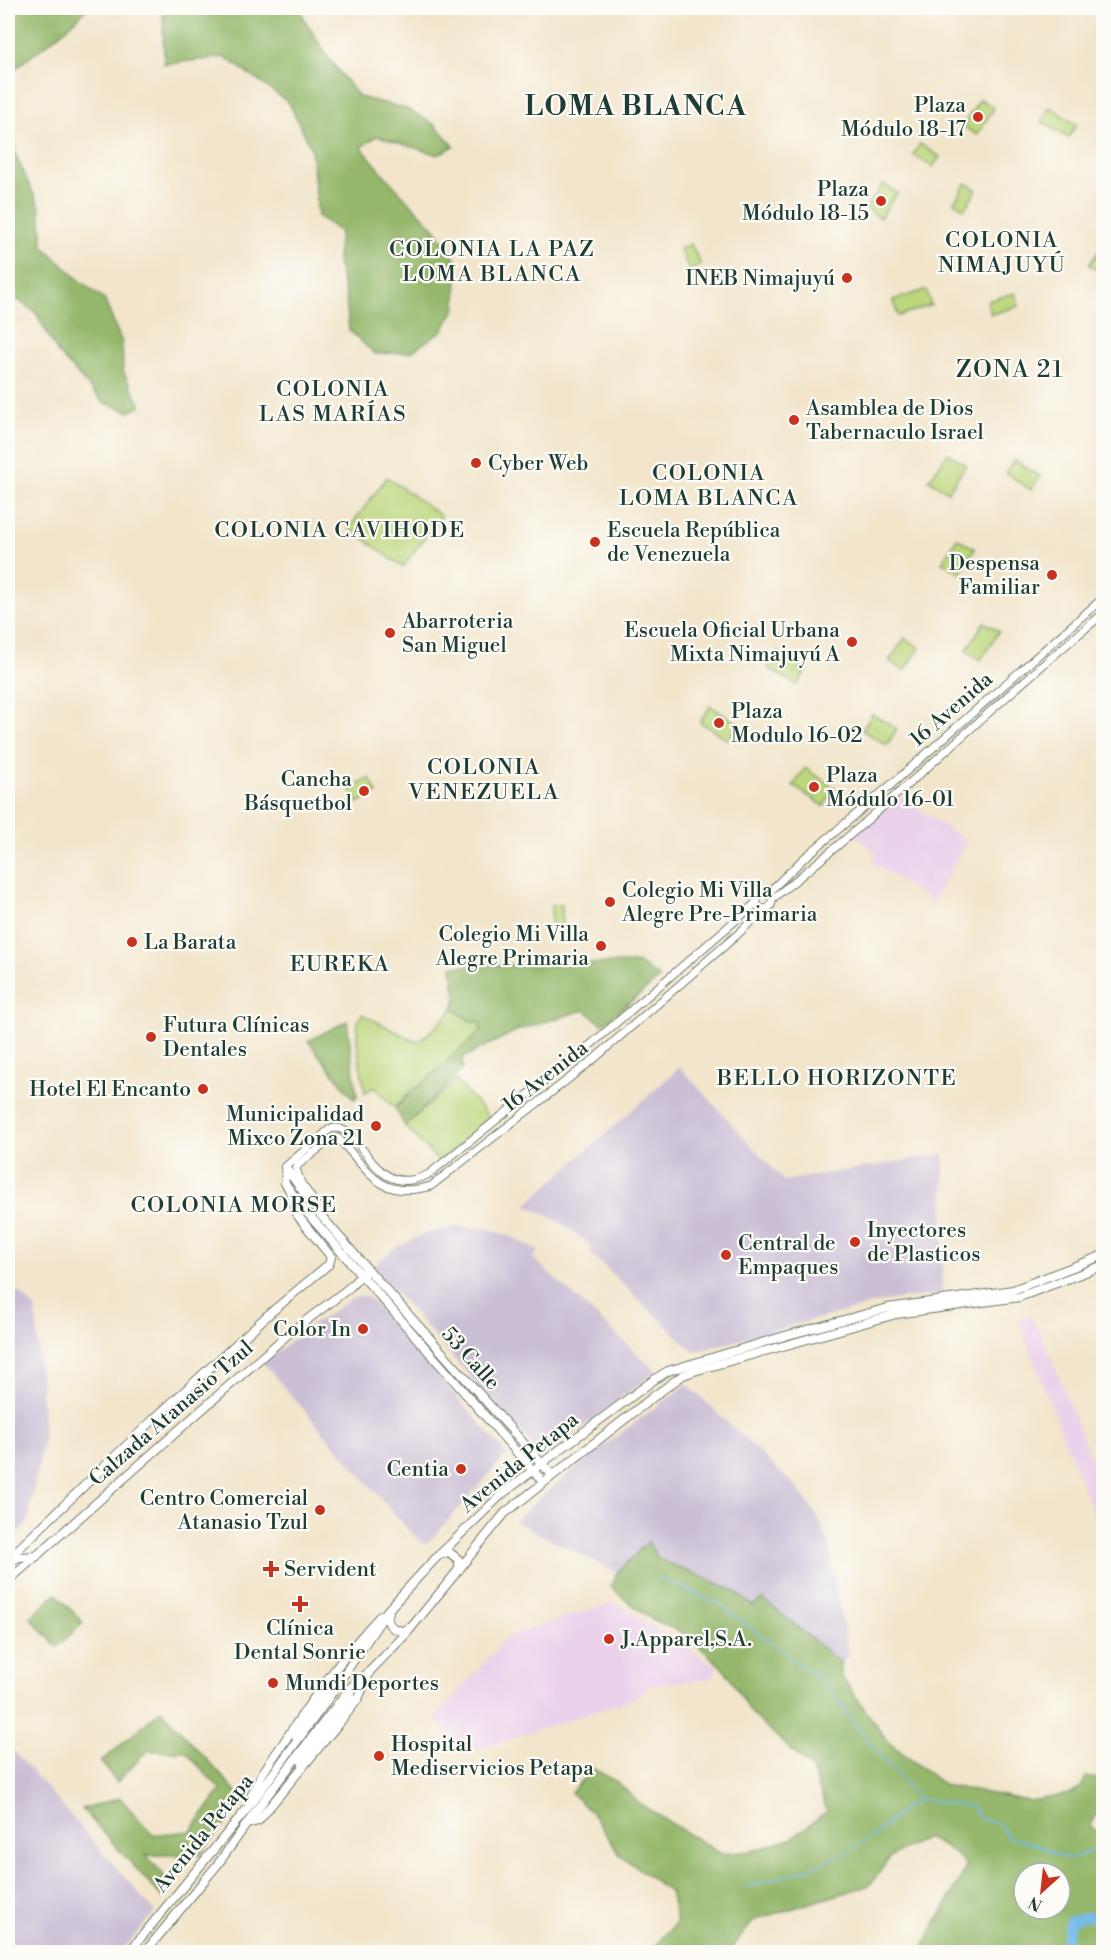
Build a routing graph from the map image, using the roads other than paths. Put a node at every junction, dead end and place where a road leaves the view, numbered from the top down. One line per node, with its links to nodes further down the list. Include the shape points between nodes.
1 (1104, 597): 3 (main road, 16 Avenida, via 803,859)
2 (1104, 613): 3 (main road, 16 Avenida, via 813,867)
3 (769, 896): 4 (main road, via 760,895); 5 (main road, via 770,907)
4 (757, 902): 5 (main road); 6 (main road, 16 Avenida)
5 (764, 909): 7 (main road, 16 Avenida)
6 (666, 979): 7 (main road); 8 (main road, 16 Avenida, via 595,1041 419,1179 396,1180 386,1176 339,1128 330,1129)
7 (676, 989): 10 (main road, 16 Avenida, via 594,1059 431,1186 409,1189 384,1185 335,1138 296,1169)
8 (285, 1167): 9 (main road); 10 (main road)
9 (287, 1186): 12 (main road); 23 (main road, Calzada Atanasio Tzul, via 298,1216 331,1257 329,1264 155,1418)
10 (317, 1211): 12 (main road)
11 (1104, 1255): 17 (main road, Avenida Petapa, via 1013,1290 888,1308 676,1367)
12 (352, 1258): 14 (main road)
13 (1104, 1264): 19 (main road, Avenida Petapa, via 1019,1297 887,1316 694,1371 657,1394)
14 (362, 1270): 15 (main road, Calzada Atanasio Tzul); 16 (main road, 53 Calle); 17 (main road, 53 Calle)
15 (349, 1288): 16 (main road, via 363,1286); 22 (main road, Calzada Atanasio Tzul, via 280,1341)
16 (383, 1300): 18 (main road, 53 Calle)
17 (542, 1464): 18 (main road, Avenida Petapa); 19 (main road, 53 Calle)
18 (534, 1470): 20 (main road, 53 Calle); 21 (main road, Avenida Petapa, via 502,1494)
19 (552, 1475): 20 (main road, Avenida Petapa)
20 (543, 1482): 24 (main road, Avenida Petapa, via 510,1509)
21 (440, 1554): 24 (main road, via 448,1552 459,1560); 26 (main road, Avenida Petapa)
22 (37, 1556): 23 (main road); 25 (main road, Calzada Atanasio Tzul)
23 (8, 1561)
24 (459, 1570): 28 (main road, Avenida Petapa)
25 (8, 1581)
26 (396, 1601): 27 (main road, Avenida Petapa); 28 (main road, via 387,1618 393,1628 403,1631)
27 (387, 1611): 32 (main road, via 322,1686); 33 (main road, Avenida Petapa)
28 (419, 1619): 29 (main road, Avenida Petapa)
29 (369, 1672): 34 (main road, Avenida Petapa, via 351,1687); 34 (main road, via 358,1700 258,1821)
30 (337, 1682): 32 (main road, via 329,1685)
31 (350, 1691): 34 (main road, via 350,1700 333,1722)
32 (251, 1797): 33 (main road)
33 (247, 1809): 35 (main road, Avenida Petapa)
34 (247, 1824): 36 (main road, Avenida Petapa)
35 (129, 1953)
36 (145, 1953)

